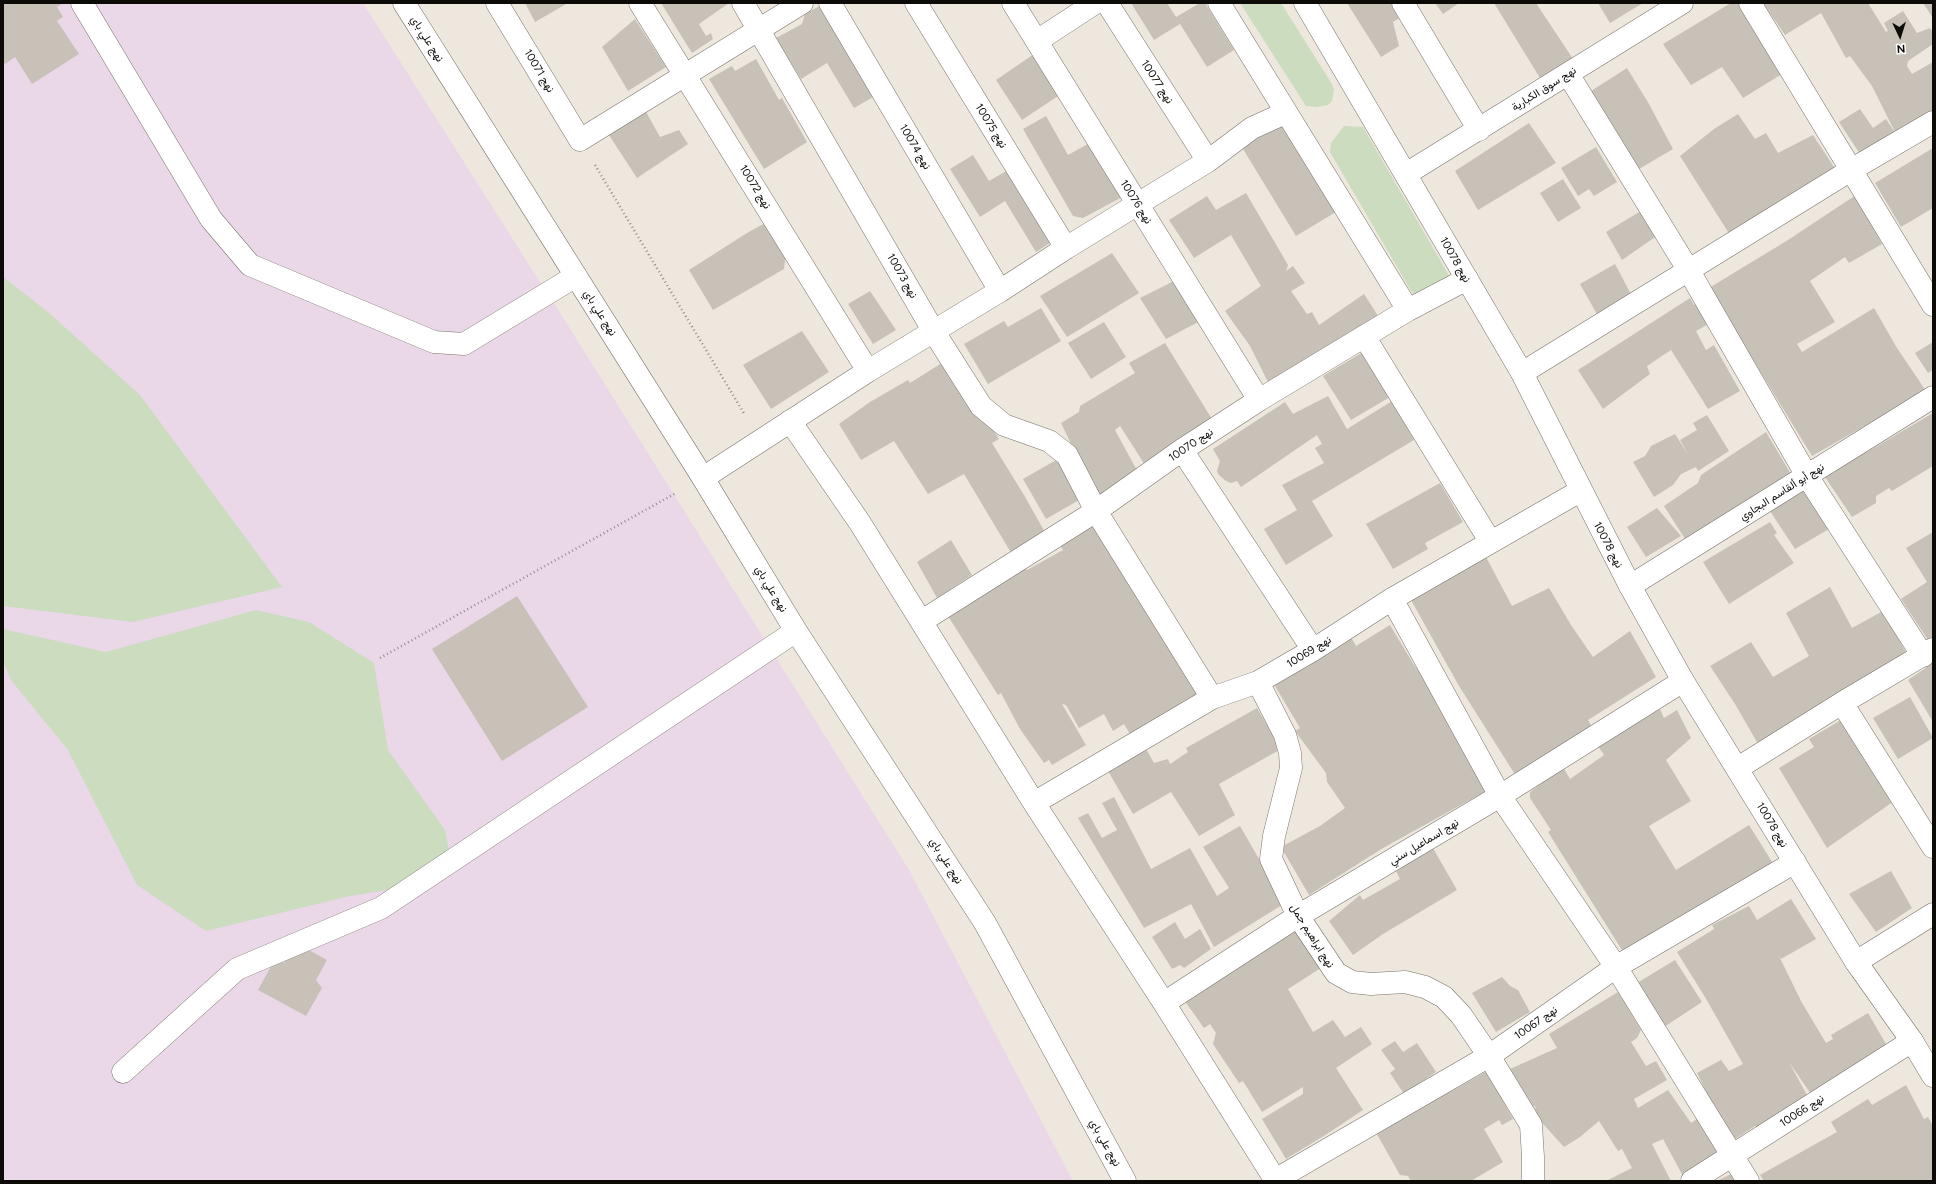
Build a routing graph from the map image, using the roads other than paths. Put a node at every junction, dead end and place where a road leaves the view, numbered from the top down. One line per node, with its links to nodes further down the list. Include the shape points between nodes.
1 (82, 3): 30 (street, via 211,219 250,265 434,342 464,344)
2 (404, 3): 30 (street, نهج علي باي)
3 (497, 3): 20 (street, نهج 10071, via 580,140)
4 (640, 3): 20 (street, نهج 10072)
5 (743, 3): 17 (street, نهج 10073)
6 (802, 3): 17 (street)
7 (830, 3): 32 (street, نهج 10074)
8 (916, 3): 28 (street, نهج 10075)
9 (1013, 3): 18 (street, نهج 10076)
10 (1095, 3): 18 (street)
11 (1107, 3): 24 (street, نهج 10077)
12 (1219, 3): 21 (street)
13 (1305, 3): 26 (street, نهج 10078)
14 (1403, 3): 23 (street)
15 (1750, 3): 25 (street)
16 (1670, 6): 19 (street, نهج سوق الكبارية)
17 (759, 29): 20 (street); 35 (street, نهج 10073)
18 (1036, 41): 27 (street, نهج 10076)
19 (1568, 74): 23 (street, نهج سوق الكبارية); 29 (street)
20 (685, 75): 37 (street, نهج 10072)
21 (1285, 113): 24 (street, via 1252,128); 34 (street)
22 (1933, 122): 25 (street)
23 (1479, 130): 26 (street, نهج سوق الكبارية)
24 (1208, 161): 27 (street)
25 (1851, 170): 29 (street); 33 (street)
26 (1406, 174): 31 (street, نهج 10078)
27 (1137, 204): 28 (street); 40 (street, نهج 10076)
28 (1066, 248): 32 (street)
29 (1689, 271): 38 (street); 43 (street)
30 (576, 276): 44 (street, نهج علي باي)
31 (1467, 280): 34 (street, نهج 10070); 38 (street, نهج 10078)
32 (1000, 291): 35 (street)
33 (1933, 305)
34 (1408, 310): 36 (street, نهج 10070)
35 (934, 332): 37 (street); 46 (street, نهج 10073, via 981,406 1004,425 1049,441 1067,455)
36 (1364, 336): 40 (street, نهج 10070); 47 (street)
37 (868, 371): 41 (street)
38 (1522, 373): 45 (street, نهج 10078)
39 (1933, 397): 43 (street, نهج أبو ألقاسم البجاوي)
40 (1259, 400): 42 (street, نهج 10070)
41 (790, 421): 44 (street); 50 (street, via 860,523)
42 (1182, 450): 46 (street, نهج 10070); 52 (street)
43 (1807, 476): 48 (street, نهج أبو ألقاسم البجاوي); 53 (street)
44 (703, 478): 51 (street, نهج علي باي)
45 (1580, 491): 47 (street, نهج 10069); 48 (street, نهج 10078)
46 (1096, 511): 50 (street, نهج 10070); 56 (street, نهج 10073)
47 (1490, 541): 49 (street, نهج 10069)
48 (1630, 586): 54 (street, نهج 10078)
49 (1392, 599): 52 (street, نهج 10069); 59 (street)
50 (922, 621): 60 (street)
51 (796, 631): 70 (street, via 381,908 237,969); 74 (street, نهج علي باي, via 985,923)
52 (1313, 650): 55 (street, نهج 10069)
53 (1928, 652): 57 (street)
54 (1683, 681): 58 (street, نهج 10078); 59 (street, نهج اسماعيل سني)
55 (1258, 682): 56 (street, نهج 10069); 64 (street, نهج ابراهيم جمل, via 1285,735 1290,753 1291,768 1274,836 1271,859)
56 (1212, 698): 60 (street, نهج 10069)
57 (1842, 703): 58 (street); 61 (street)
58 (1738, 768): 62 (street, نهج 10078)
59 (1500, 796): 64 (street, نهج اسماعيل سني); 66 (street)
60 (1034, 803): 67 (street)
61 (1933, 847)
62 (1795, 862): 65 (street, نهج 10078); 66 (street, نهج 10067)
63 (1933, 914): 65 (street)
64 (1298, 916): 67 (street, نهج اسماعيل سني); 69 (street, نهج ابراهيم جمل, via 1336,973 1352,982 1405,982 1425,986 1444,997 1461,1015)
65 (1856, 962): 68 (street, نهج 10078)
66 (1616, 967): 69 (street, نهج 10067); 72 (street)
67 (1164, 1003): 73 (street)
68 (1912, 1041): 71 (street, نهج 10078); 72 (street, نهج 10066)
69 (1489, 1056): 73 (street, نهج 10067); 75 (street, نهج ابراهيم جمل, via 1531,1125)
70 (123, 1072)
71 (1933, 1076)
72 (1733, 1156): 76 (street, نهج 10066); 77 (street)
73 (1275, 1180)
74 (1125, 1181)
75 (1533, 1181)
76 (1692, 1181)
77 (1748, 1181)

